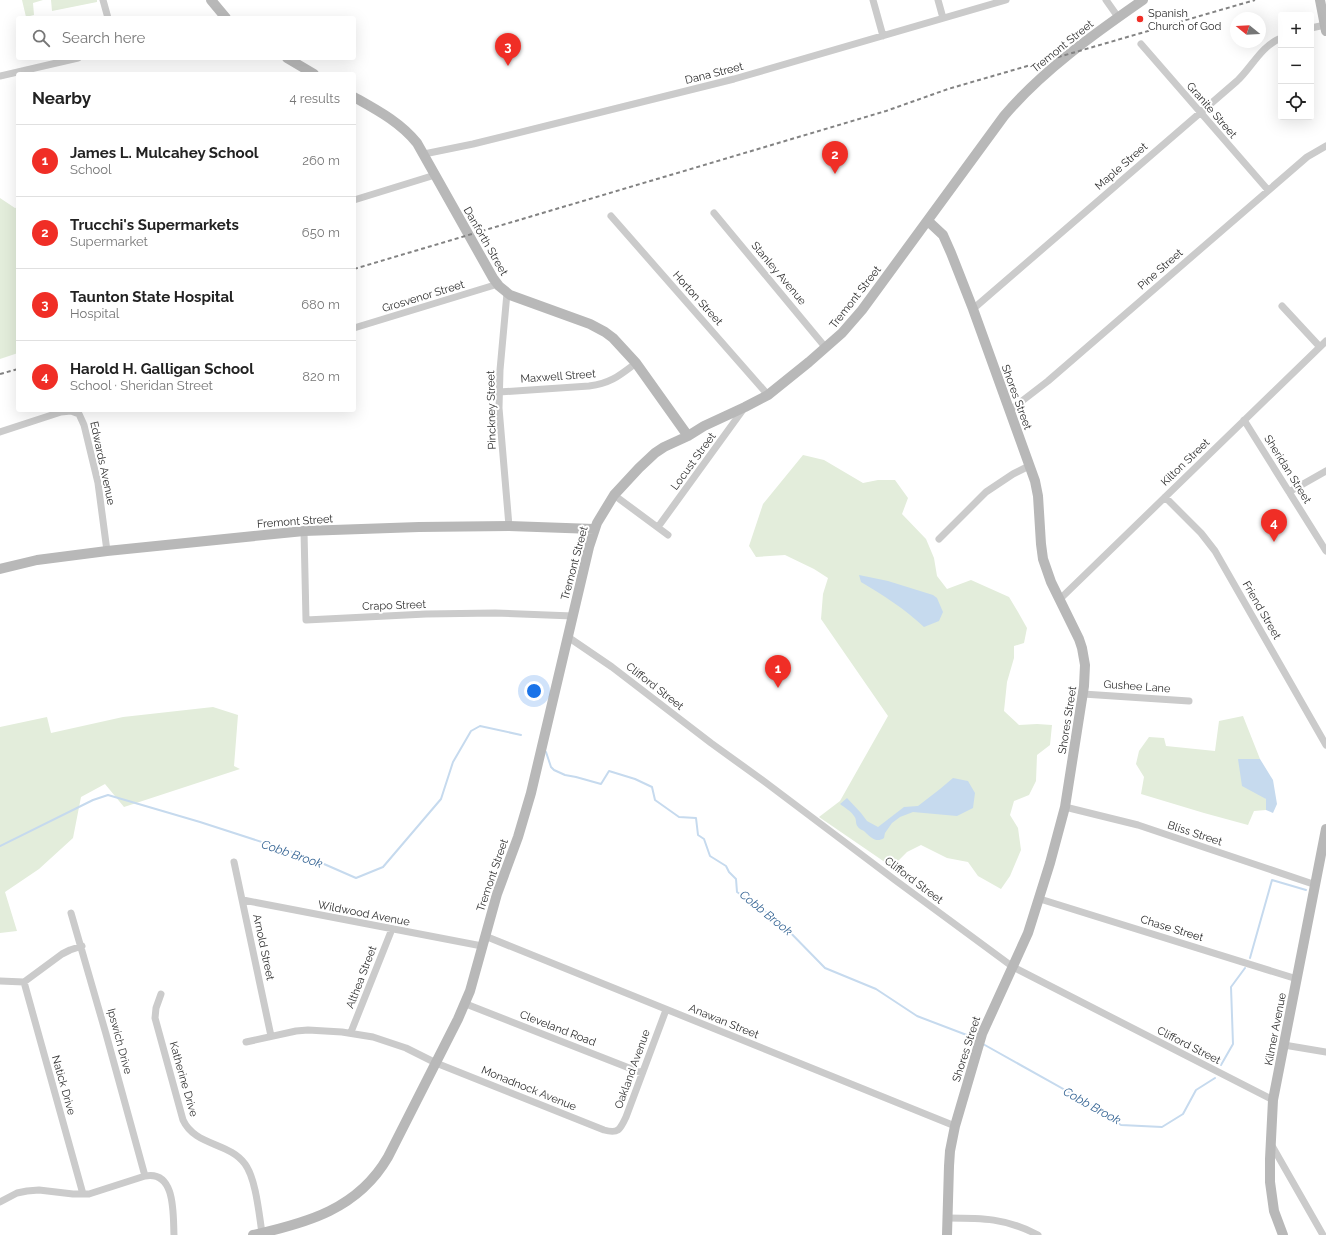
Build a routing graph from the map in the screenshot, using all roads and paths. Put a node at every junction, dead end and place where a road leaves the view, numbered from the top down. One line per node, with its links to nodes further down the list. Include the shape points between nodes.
1 (103, 0): 9 (street)
2 (210, 0): 10 (street)
3 (873, 0): 15 (street)
4 (938, 0): 12 (street)
5 (1006, 0): 12 (street, Dana Street)
6 (1106, 0): 11 (street)
7 (1143, 0): 11 (street, Tremont Street)
8 (1320, 0): 14 (street)
9 (107, 16)
10 (224, 16)
11 (1118, 17): 33 (street, Tremont Street, via 1038,80 1020,98 1004,116)
12 (943, 18): 15 (street, Dana Street)
13 (1314, 28): 14 (street)
14 (1325, 28)
15 (883, 36): 27 (street, Dana Street, via 727,81)
16 (1278, 40): 25 (street, Maple Street, via 1267,46 1242,76)
17 (1141, 44): 25 (street, Granite Street)
18 (69, 60): 21 (street)
19 (290, 60): 22 (street)
20 (16, 72): 23 (street)
21 (17, 72)
22 (311, 72)
23 (0, 76)
24 (356, 100): 27 (street, Danforth Street, via 406,130)
25 (1200, 113): 29 (street, Granite Street); 37 (street, Maple Street)
26 (1326, 146): 29 (street, Pine Street, via 1307,157)
27 (424, 154): 28 (street, Danforth Street)
28 (435, 175): 30 (street); 34 (street, Danforth Street)
29 (1268, 190): 46 (street, Pine Street, via 1048,381)
30 (356, 199)
31 (714, 213): 41 (street, Stanley Avenue)
32 (611, 216): 44 (street, Horton Street)
33 (928, 221): 37 (street, Shores Street, via 943,235); 41 (street, Tremont Street, via 862,310)
34 (498, 284): 35 (street, Danforth Street); 38 (street, Grosvenor Street)
35 (507, 293): 42 (street, Danforth Street, via 600,329 617,342); 43 (street, Pinckney Street)
36 (1282, 306): 40 (street)
37 (973, 309): 46 (street, Shores Street)
38 (356, 327)
39 (1326, 341): 40 (street, Kilton Street)
40 (1320, 347): 49 (street, Kilton Street)
41 (826, 348): 44 (street, Tremont Street)
42 (636, 364): 43 (street, Maxwell Street, via 616,379 599,385); 51 (street, Danforth Street)
43 (499, 392): 57 (street, Pinckney Street)
44 (768, 395): 45 (street, Tremont Street)
45 (745, 407): 51 (street, Tremont Street); 58 (street, Locust Street)
46 (1009, 411): 52 (street, Shores Street)
47 (61, 412): 50 (street, Edwards Avenue)
48 (74, 412): 63 (street, Edwards Avenue, via 79,414 84,425 98,483)
49 (1244, 420): 54 (street, Sheridan Street); 56 (street, Kilton Street)
50 (0, 432)
51 (688, 436): 55 (street, Tremont Street, via 655,453)
52 (1029, 466): 62 (street, via 986,492); 66 (street, Shores Street, via 1038,496 1043,559)
53 (1326, 471): 54 (street)
54 (1290, 492): 64 (street, Sheridan Street)
55 (614, 495): 58 (street); 59 (street, Tremont Street)
56 (1165, 497): 66 (street, Kilton Street); 71 (street, Friend Street, via 1215,551)
57 (509, 526): 59 (street, Fremont Street); 60 (street, Fremont Street)
58 (658, 527): 61 (street)
59 (594, 529): 67 (street, Tremont Street)
60 (304, 531): 63 (street, Fremont Street); 67 (street, Crapo Street, via 306,620 495,613)
61 (668, 535)
62 (939, 538)
63 (107, 551): 65 (street, Fremont Street, via 37,560)
64 (1326, 551)
65 (0, 568)
66 (1060, 599): 69 (street, Shores Street, via 1083,652)
67 (573, 616): 68 (street, Tremont Street)
68 (568, 637): 80 (street, Tremont Street, via 531,793); 82 (street, Clifford Street, via 612,667)
69 (1083, 694): 70 (street, Gushee Lane); 72 (street, Shores Street)
70 (1188, 701)
71 (1326, 745)
72 (1066, 807): 75 (street, Bliss Street, via 1130,823); 76 (street, Shores Street)
73 (1326, 829): 75 (street, Kilmer Avenue)
74 (234, 862): 77 (street, Arnold Street)
75 (1316, 885): 83 (street, Kilmer Avenue)
76 (1040, 898): 82 (street, Shores Street, via 1028,933); 83 (street, Chase Street)
77 (243, 900): 79 (street, Wildwood Avenue); 90 (street, Arnold Street)
78 (71, 913): 81 (street, Ipswich Drive)
79 (392, 929): 80 (street, Wildwood Avenue); 89 (street, Althea Street)
80 (483, 941): 87 (street, Tremont Street); 88 (street, Anawan Street)
81 (82, 946): 85 (street, via 62,954); 100 (street, Ipswich Drive)
82 (1012, 967): 96 (street, Clifford Street); 97 (street, Shores Street, via 982,1034)
83 (1297, 979): 92 (street, Kilmer Avenue)
84 (0, 981): 85 (street)
85 (24, 982): 101 (street, Natick Drive)
86 (161, 994): 104 (street, Katherine Drive, via 155,1018 183,1120 195,1135 230,1152 244,1162 253,1183)
87 (466, 1004): 94 (street, Tremont Street); 95 (street, Cleveland Road)
88 (666, 1010): 95 (street, Oakland Avenue); 97 (street, Anawan Street)
89 (351, 1032): 90 (street, Monadnock Avenue, via 308,1030); 94 (street, Monadnock Avenue, via 391,1042)
90 (271, 1036): 91 (street, Monadnock Avenue)
91 (246, 1042)
92 (1284, 1045): 93 (street); 96 (street, Kilmer Avenue)
93 (1326, 1052)
94 (436, 1063): 98 (street, Monadnock Avenue); 104 (street, Tremont Street, via 388,1157 369,1183 348,1200 322,1215)
95 (642, 1073): 98 (street, Oakland Avenue, via 623,1124)
96 (1273, 1100): 99 (street, Kilmer Avenue)
97 (955, 1126): 103 (street, Shores Street, via 950,1151)
98 (614, 1132)
99 (1271, 1144): 108 (street, Kilmer Avenue, via 1272,1198); 109 (street)
100 (144, 1176): 101 (street); 105 (street, via 159,1178 169,1189)
101 (83, 1194): 102 (street, via 27,1191)
102 (0, 1202)
103 (947, 1218): 106 (street, Shores Street); 107 (street, via 996,1220 1020,1226)
104 (258, 1234)
105 (174, 1235)
106 (947, 1235)
107 (1038, 1235)
108 (1283, 1235)
109 (1323, 1235)

